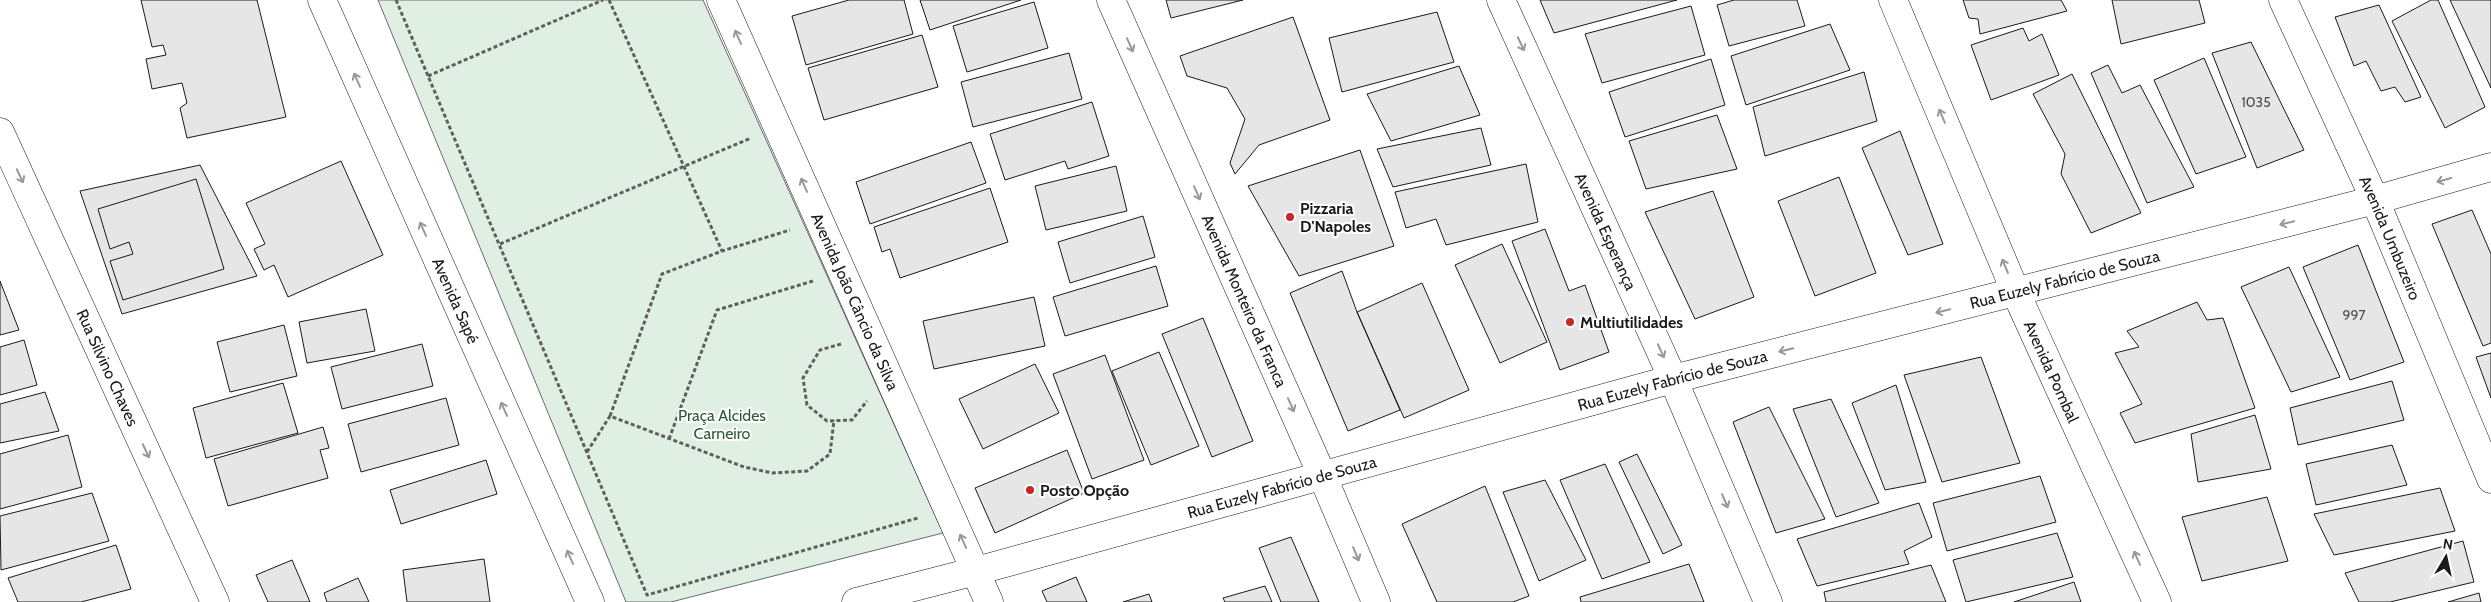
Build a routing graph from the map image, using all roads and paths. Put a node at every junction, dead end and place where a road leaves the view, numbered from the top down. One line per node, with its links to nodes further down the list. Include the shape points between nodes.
1 (322, 0): 33 (street, Avenida Sapé, one-way to 1)
2 (396, 0): 10 (path)
3 (603, 0): 10 (path)
4 (609, 0): 14 (path)
5 (721, 0): 31 (street, Avenida João Câncio da Silva, one-way to 5)
6 (1111, 0): 28 (street, Avenida Monteiro da Franca, one-way to 28)
7 (1501, 0): 22 (street, Avenida Esperança, one-way to 22)
8 (1893, 0): 20 (street, Avenida Pombal, one-way to 8)
9 (2283, 0): 15 (street, Avenida Umbuzeiro)
10 (428, 76): 17 (path)
11 (0, 132): 32 (street, Rua Silvino Chaves, one-way to 32)
12 (754, 137): 14 (path)
13 (2491, 167): 15 (street, Rua Euzely Fabrício de Souza, one-way to 15)
14 (683, 168): 17 (path); 18 (path)
15 (2375, 200): 20 (street, Rua Euzely Fabrício de Souza, one-way to 20); 29 (street, Avenida Umbuzeiro)
16 (795, 229): 18 (path)
17 (500, 244): 27 (path)
18 (722, 251): 24 (path, via 662,274)
19 (818, 280): 26 (path, via 717,310)
20 (2016, 292): 22 (street, Rua Euzely Fabrício de Souza, one-way to 22); 38 (street, Avenida Pombal, one-way to 20)
21 (846, 342): 25 (path, via 820,350 804,378 807,405 828,420)
22 (1674, 379): 28 (street, Rua Euzely Fabrício de Souza); 37 (street, Avenida Esperança, one-way to 37)
23 (871, 397): 25 (path, via 852,420)
24 (610, 416): 26 (path); 27 (path)
25 (834, 420): 26 (path, via 830,454 807,471 773,473 753,469)
26 (669, 439)
27 (587, 452): 30 (path, via 647,595)
28 (1322, 474): 31 (street, Rua Euzely Fabrício de Souza); 36 (street, Avenida Monteiro da Franca, one-way to 36)
29 (2491, 479)
30 (924, 516)
31 (976, 571): 34 (street, Rua Euzely Fabrício de Souza); 35 (street, Avenida João Câncio da Silva)
32 (215, 602)
33 (590, 602)
34 (856, 602)
35 (989, 602)
36 (1376, 602)
37 (1768, 602)
38 (2157, 602)

